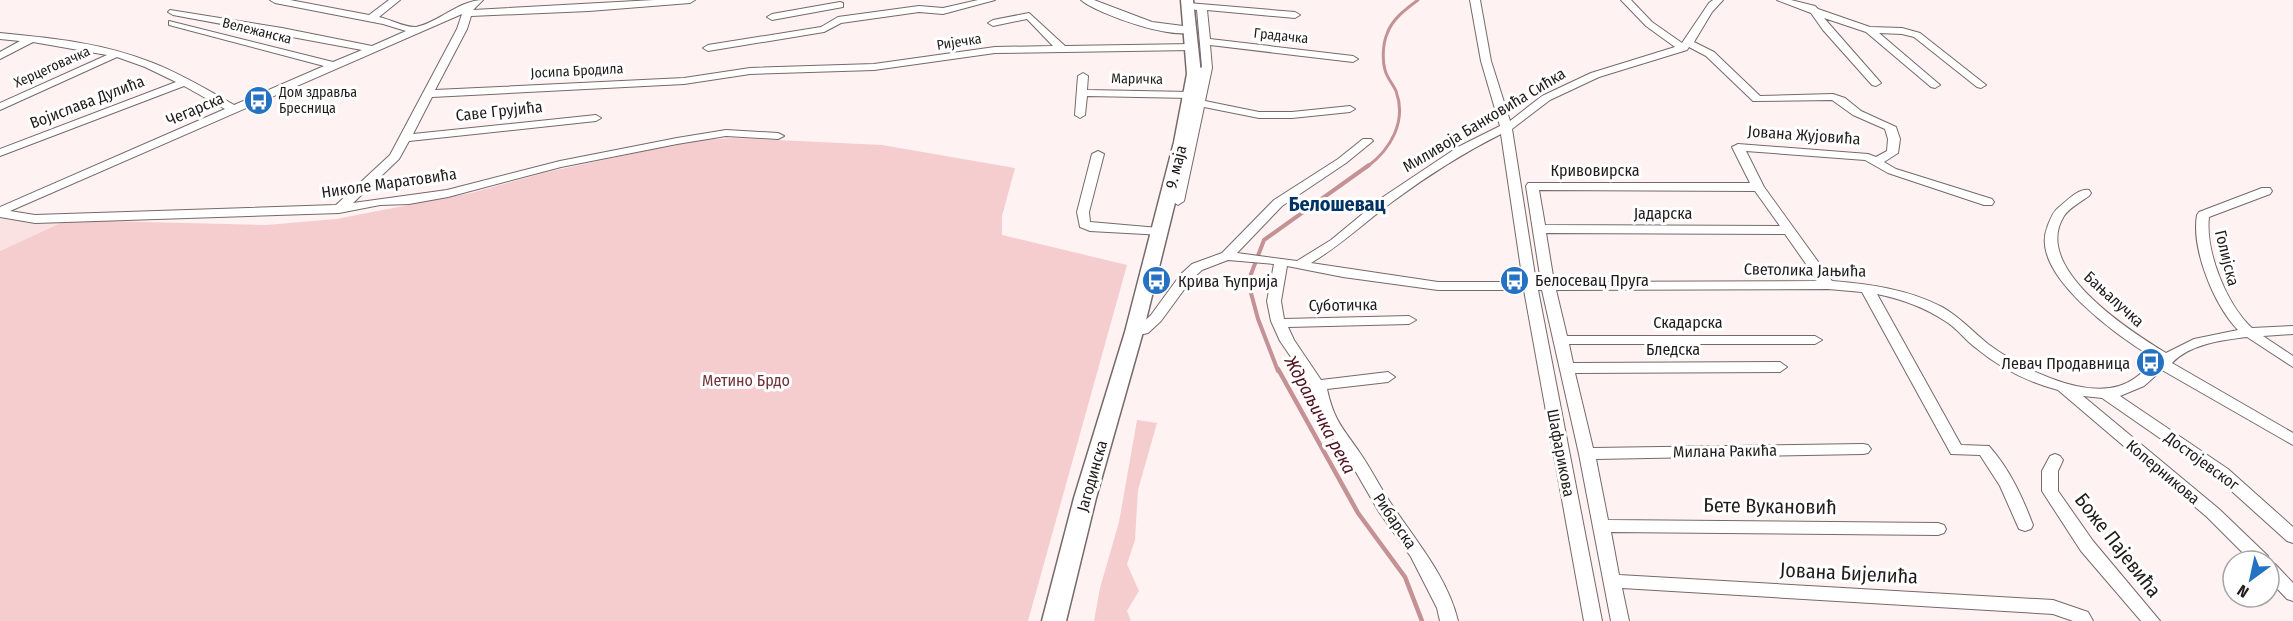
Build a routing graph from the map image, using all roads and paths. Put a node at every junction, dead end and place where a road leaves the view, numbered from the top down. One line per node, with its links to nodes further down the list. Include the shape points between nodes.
1 (275, 0): 15 (street)
2 (337, 0): 15 (street)
3 (395, 0): 18 (street)
4 (690, 0): 14 (street, via 589,8)
5 (990, 0): 19 (street, via 943,11 919,9)
6 (1086, 0): 22 (street, via 1151,25)
7 (1474, 0): 49 (street, Шафарикова, via 1486,61)
8 (1626, 0): 27 (street, via 1649,24)
9 (1718, 0): 27 (street, via 1710,6)
10 (1782, 0): 13 (street)
11 (841, 3): 17 (street); 19 (street)
12 (1193, 4): 16 (street); 22 (main road, 9. маја); 26 (street)
13 (1811, 4): 23 (street); 38 (street)
14 (472, 6): 21 (street, Чегарска); 42 (street)
15 (322, 9): 18 (street)
16 (1295, 15)
17 (772, 17)
18 (371, 18): 21 (street)
19 (838, 20): 28 (street, via 824,29)
20 (993, 23): 29 (street, via 1029,16)
21 (414, 30): 30 (street, Чегарска)
22 (1191, 30): 26 (main road, 9. маја)
23 (1869, 30): 39 (street); 40 (street, via 1917,35)
24 (0, 36): 25 (street)
25 (32, 39): 31 (street); 32 (street)
26 (1199, 45): 29 (street, Ријечка); 33 (street, Градачка); 43 (main road, 9. маја)
27 (1686, 45): 49 (street, Миливоја Банковића Сићка, via 1567,86); 55 (street, via 1710,54 1757,99 1833,97 1890,127 1894,138 1892,153)
28 (708, 48)
29 (1062, 49): 35 (street, Ријечка, via 995,50 881,66)
30 (372, 50): 34 (street, Чегарска); 34 (street, Вележанска, via 282,31 172,17)
31 (116, 54): 37 (street); 44 (street, Херцеговачка)
32 (0, 56)
33 (1353, 59)
34 (335, 66): 46 (street, Чегарска)
35 (729, 74): 42 (street, Јосипа Бродила, via 684,81)
36 (1083, 76): 41 (street)
37 (185, 82): 46 (street); 53 (street, Војислава Дулића)
38 (1876, 83)
39 (1935, 85)
40 (1981, 85)
41 (1082, 93): 43 (street, Маричка); 47 (street)
42 (427, 94): 51 (street)
43 (1195, 99): 45 (street, Маричка, via 1259,115); 56 (main road, 9. маја)
44 (0, 107)
45 (1350, 109)
46 (235, 110): 63 (street, Чегарска)
47 (1080, 115)
48 (596, 118): 51 (street, Саве Грујића)
49 (1506, 127): 67 (street, Миливоја Банковића Сићка, via 1462,149); 72 (street, Шафарикова)
50 (778, 136): 62 (street, Николе Маратовића, via 730,133 698,137 560,164 448,193)
51 (405, 138): 62 (street, via 391,162)
52 (1367, 141): 68 (street, via 1278,202)
53 (0, 153)
54 (1098, 154): 66 (street, via 1083,212 1084,224)
55 (1877, 161): 57 (street, Јована Жујовића, via 1868,157 1738,147); 61 (street, Јована Жујовића, via 1892,171)
56 (1179, 172): 60 (street); 66 (main road, 9. маја)
57 (1758, 187): 64 (street, Кривовирска, via 1532,186); 65 (street, Јована Жујовића)
58 (2266, 191): 80 (street, Голијска, via 2202,218 2216,287)
59 (2085, 193): 83 (street, Бањалучка, via 2068,203 2056,218 2051,245 2059,268 2095,310)
60 (1178, 201)
61 (1988, 202)
62 (339, 209): 63 (street, Николе Маратовића, via 35,219)
63 (0, 212)
64 (1538, 229): 65 (street, Јадарска); 73 (street, Кривовирска)
65 (1787, 230): 74 (street, Јована Жујовића)
66 (1159, 232): 79 (main road, 9. маја)
67 (1319, 252): 70 (street, Миливоја Банковића Сићка); 71 (street, via 1319,263)
68 (1227, 256): 69 (street, Светолика Јањића); 79 (street, via 1197,267 1152,322)
69 (1278, 261): 70 (street, Светолика Јањића); 77 (street, Рибарска, via 1274,295)
70 (1299, 265): 71 (street, Светолика Јањића)
71 (1329, 271): 72 (street, Светолика Јањића, via 1438,286)
72 (1530, 285): 73 (street, Светолика Јањића); 106 (street, Шафарикова)
73 (1548, 285): 74 (street, Светолика Јањића); 81 (street, Кривовирска)
74 (1828, 285): 75 (street, Светолика Јањића)
75 (1866, 287): 89 (street, Светолика Јањића, via 1926,305 1950,317 2003,361); 95 (street, via 1956,450 1984,450 1998,465)
76 (1409, 320): 77 (street, Суботичка)
77 (1279, 323): 88 (street, Рибарска)
78 (2293, 330): 80 (street, Светолика Јањића)
79 (1134, 332): 104 (main road, Јагодинска)
80 (2246, 332): 83 (street, Светолика Јањића, via 2185,348); 84 (street)
81 (1561, 340): 82 (street, Скадарска); 86 (street, Кривовирска)
82 (1815, 340)
83 (2165, 362): 90 (street, Светолика Јањића, via 2135,386); 91 (street, Бањалучка)
84 (2293, 362)
85 (1780, 367): 86 (street, Бледска)
86 (1567, 368): 93 (street, Кривовирска)
87 (1388, 377): 88 (street)
88 (1317, 385): 105 (street, Рибарска, via 1324,410 1417,553)
89 (2062, 386): 90 (street, Светолика Јањића); 99 (street, Коперникова, via 2213,513)
90 (2105, 393): 98 (street, Достојевског, via 2222,473)
91 (2293, 440)
92 (1863, 449): 93 (street, Милана Ракића)
93 (1587, 454): 96 (street, Кривовирска)
94 (2055, 460): 108 (street, Боже Пајевића, via 2050,471 2050,491 2087,546)
95 (2025, 525)
96 (1601, 526): 97 (street, Бете Вукановић); 100 (street, Кривовирска)
97 (1938, 529)
98 (2293, 537)
99 (2250, 549)
100 (1612, 581): 103 (street, Јована Бијелића, via 2053,607); 107 (street, Кривовирска)
101 (2281, 581): 102 (street)
102 (2293, 594)
103 (2083, 619)
104 (1054, 621)
105 (1449, 621)
106 (1593, 621)
107 (1620, 621)
108 (2151, 621)

